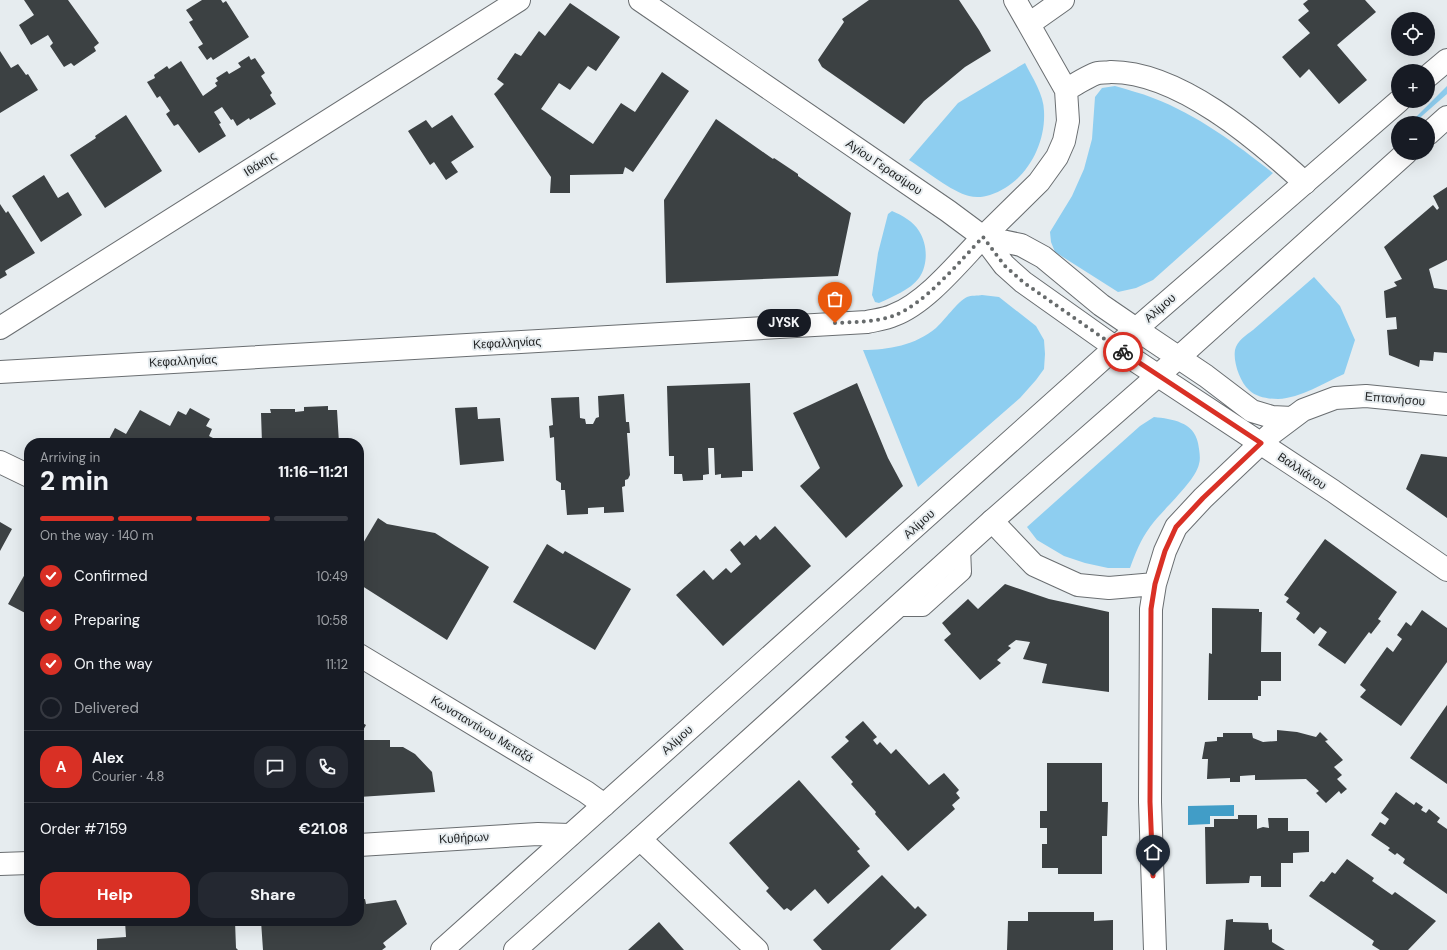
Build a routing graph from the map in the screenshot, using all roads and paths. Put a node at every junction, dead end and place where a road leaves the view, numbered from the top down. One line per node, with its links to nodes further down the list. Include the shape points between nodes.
1 (519, 0): 15 (street, Ιθάκης)
2 (640, 0): 14 (street, Αγίου Γερασίμου)
3 (1015, 0): 5 (street)
4 (1062, 0): 5 (street)
5 (1029, 24): 8 (street)
6 (1447, 60): 7 (street)
7 (1435, 70)
8 (1066, 90): 13 (street, via 1098,73 1125,72 1150,78 1183,92 1228,120 1270,151); 14 (street, Κεφαλληνίας, via 1068,121 1064,141 1057,157 1039,182)
9 (1391, 108): 13 (street, Αλίμου)
10 (1447, 117): 11 (street)
11 (1435, 128)
12 (1398, 160): 18 (street)
13 (1305, 182): 16 (street, Αλίμου)
14 (983, 237): 16 (street, via 1021,245 1043,257 1101,305); 17 (street, Αγίου Γερασίμου, via 1004,265 1023,282); 19 (street, Κεφαλληνίας, via 917,302 894,315 867,322)
15 (0, 328)
16 (1136, 329): 17 (street, Αλίμου); 18 (street)
17 (1116, 348): 20 (street, Βαλλιάνου); 30 (street, Αλίμου)
18 (1178, 358): 20 (street); 22 (street, via 1252,411 1272,417)
19 (0, 372)
20 (1158, 375): 23 (street, Βαλλιάνου); 26 (street)
21 (1447, 404): 22 (street, Επτανήσου, via 1366,396 1335,398 1303,410)
22 (1292, 418): 23 (street, Επτανήσου)
23 (1261, 443): 27 (street, Βαλλιάνου); 28 (street, Επτανήσου, via 1176,527 1165,551)
24 (0, 462): 25 (street)
25 (24, 474)
26 (992, 521): 28 (street, via 1034,565 1078,585 1108,588); 32 (street)
27 (1447, 570)
28 (1155, 584): 39 (street, Επτανήσου, via 1151,609 1150,802)
29 (364, 658): 30 (street, Κωνσταντίνου Μεταξά)
30 (604, 805): 31 (street, Αλίμου)
31 (570, 835): 33 (street, Κυθήρων, via 538,834); 36 (street, Αλίμου)
32 (640, 839): 37 (street); 38 (street)
33 (364, 845)
34 (24, 863): 35 (street)
35 (0, 864)
36 (442, 950)
37 (515, 950)
38 (757, 950)
39 (1155, 950)

